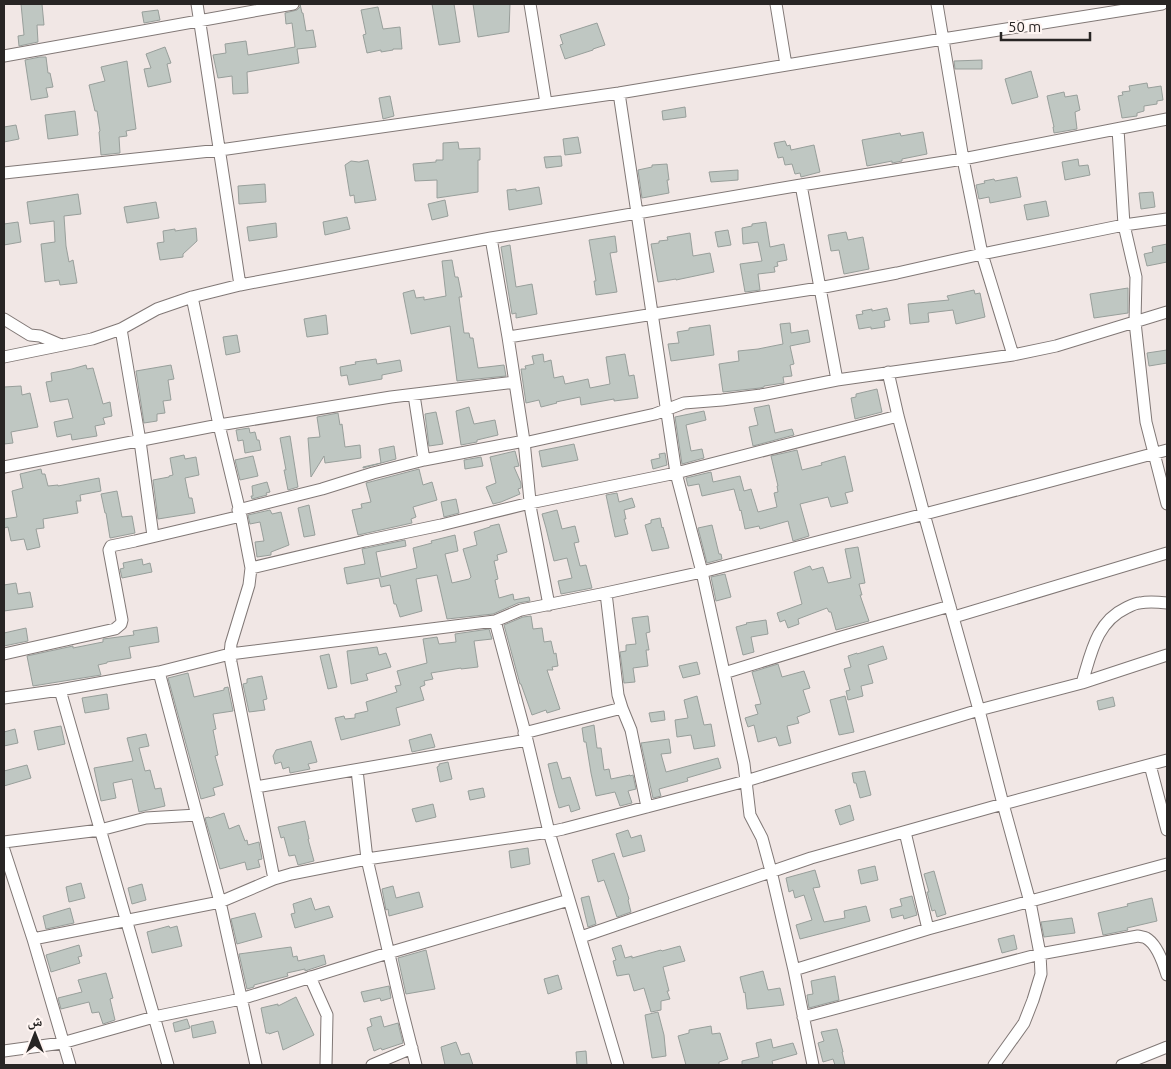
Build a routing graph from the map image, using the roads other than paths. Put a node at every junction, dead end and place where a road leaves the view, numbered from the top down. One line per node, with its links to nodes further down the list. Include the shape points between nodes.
1 (197, 4): 7 (street)
2 (292, 4): 7 (street)
3 (530, 4): 12 (street)
4 (776, 4): 10 (street)
5 (936, 4): 8 (street)
6 (1162, 4): 8 (street)
7 (200, 21): 9 (street); 15 (street)
8 (943, 38): 10 (street); 16 (street)
9 (4, 56)
10 (786, 65): 11 (street)
11 (619, 93): 12 (street); 19 (street)
12 (546, 103): 15 (street)
13 (1167, 119): 14 (street)
14 (1118, 129): 16 (street); 21 (street)
15 (220, 150): 17 (street); 24 (street)
16 (963, 159): 18 (street); 23 (street)
17 (4, 173)
18 (801, 185): 19 (street); 25 (street)
19 (636, 213): 22 (street); 28 (street)
20 (1167, 219): 21 (street)
21 (1124, 225): 23 (street); 30 (street, via 1136,277)
22 (491, 238): 24 (street); 32 (street)
23 (982, 254): 25 (street); 34 (street)
24 (240, 285): 26 (street)
25 (819, 288): 28 (street); 37 (street)
26 (192, 297): 31 (street, via 157,309); 42 (street)
27 (1167, 312): 30 (street)
28 (653, 314): 32 (street); 40 (street)
29 (4, 319): 33 (street, via 30,335)
30 (1135, 322): 34 (street, via 1056,346); 46 (street, via 1146,422)
31 (121, 329): 33 (street); 43 (street)
32 (508, 336): 38 (street)
33 (61, 345): 35 (street)
34 (1013, 354): 36 (street)
35 (4, 357)
36 (888, 372): 37 (street); 41 (street)
37 (837, 380): 40 (street, via 761,395 684,403)
38 (515, 382): 39 (street); 44 (street)
39 (414, 395): 42 (street); 47 (street)
40 (666, 410): 44 (street); 49 (street)
41 (898, 416): 49 (street); 53 (street)
42 (219, 425): 43 (street); 52 (street)
43 (140, 441): 48 (street); 54 (street)
44 (524, 442): 47 (street); 50 (street)
45 (1167, 450): 46 (street)
46 (1154, 454): 51 (street); 53 (street)
47 (424, 460): 52 (street)
48 (4, 467)
49 (676, 473): 50 (street); 57 (street)
50 (530, 504): 56 (street); 60 (street)
51 (1167, 504)
52 (239, 513): 54 (street); 56 (street)
53 (924, 514): 57 (street); 61 (street)
54 (153, 536): 63 (street, via 111,546 109,550 122,620 116,629)
55 (1167, 553): 61 (street, via 1107,572)
56 (251, 568): 64 (street)
57 (702, 572): 58 (street); 67 (street)
58 (606, 593): 60 (street); 71 (street)
59 (1167, 603): 68 (street, via 1133,604 1112,617 1098,635)
60 (549, 605): 62 (street, via 521,610)
61 (952, 611): 67 (street, via 838,638); 72 (street)
62 (495, 621): 64 (street); 73 (street)
63 (4, 654)
64 (230, 654): 66 (street); 78 (street)
65 (1167, 655): 68 (street)
66 (159, 672): 69 (street); 81 (street)
67 (724, 673): 77 (street)
68 (1082, 682): 72 (street)
69 (60, 690): 70 (street); 82 (street)
70 (4, 698)
71 (622, 708): 73 (street); 80 (street, via 631,730)
72 (979, 710): 77 (street); 79 (street)
73 (526, 737): 76 (street); 84 (street)
74 (1167, 760): 75 (street)
75 (1150, 765): 79 (street); 83 (street)
76 (357, 770): 78 (street); 88 (street)
77 (746, 781): 80 (street); 90 (street, via 750,815 762,838)
78 (256, 787): 91 (street)
79 (1003, 804): 85 (street); 94 (street)
80 (647, 807): 84 (street)
81 (197, 815): 82 (street, via 146,818); 93 (street)
82 (100, 830): 86 (street); 95 (street)
83 (1167, 830)
84 (549, 832): 88 (street); 92 (street)
85 (905, 832): 90 (street); 96 (street)
86 (4, 842)
87 (4, 850): 98 (street)
88 (367, 859): 91 (street); 99 (street)
89 (1167, 864): 94 (street)
90 (772, 871): 97 (street); 102 (street)
91 (274, 879): 93 (street)
92 (569, 900): 97 (street); 99 (street)
93 (220, 902): 95 (street); 105 (street)
94 (1030, 902): 96 (street); 100 (street)
95 (127, 920): 98 (street); 106 (street)
96 (928, 929): 102 (street)
97 (581, 937): 118 (street)
98 (33, 939): 108 (street)
99 (388, 953): 104 (street); 110 (street)
100 (1040, 954): 101 (street, via 1138,936 1147,938); 107 (street); 120 (street, via 1040,974 1034,1000 1024,1022)
101 (1163, 954): 103 (street)
102 (794, 970): 107 (street)
103 (1167, 975)
104 (310, 977): 105 (street); 115 (street, via 327,1016)
105 (241, 999): 106 (street); 114 (street)
106 (154, 1017): 108 (street); 113 (street)
107 (803, 1017): 119 (street)
108 (62, 1043): 111 (street); 112 (street)
109 (1167, 1047): 121 (street)
110 (412, 1048): 116 (street); 117 (street)
111 (4, 1051)
112 (70, 1065)
113 (168, 1065)
114 (256, 1065)
115 (326, 1065)
116 (372, 1065)
117 (416, 1065)
118 (618, 1065)
119 (813, 1065)
120 (994, 1065)
121 (1122, 1065)

